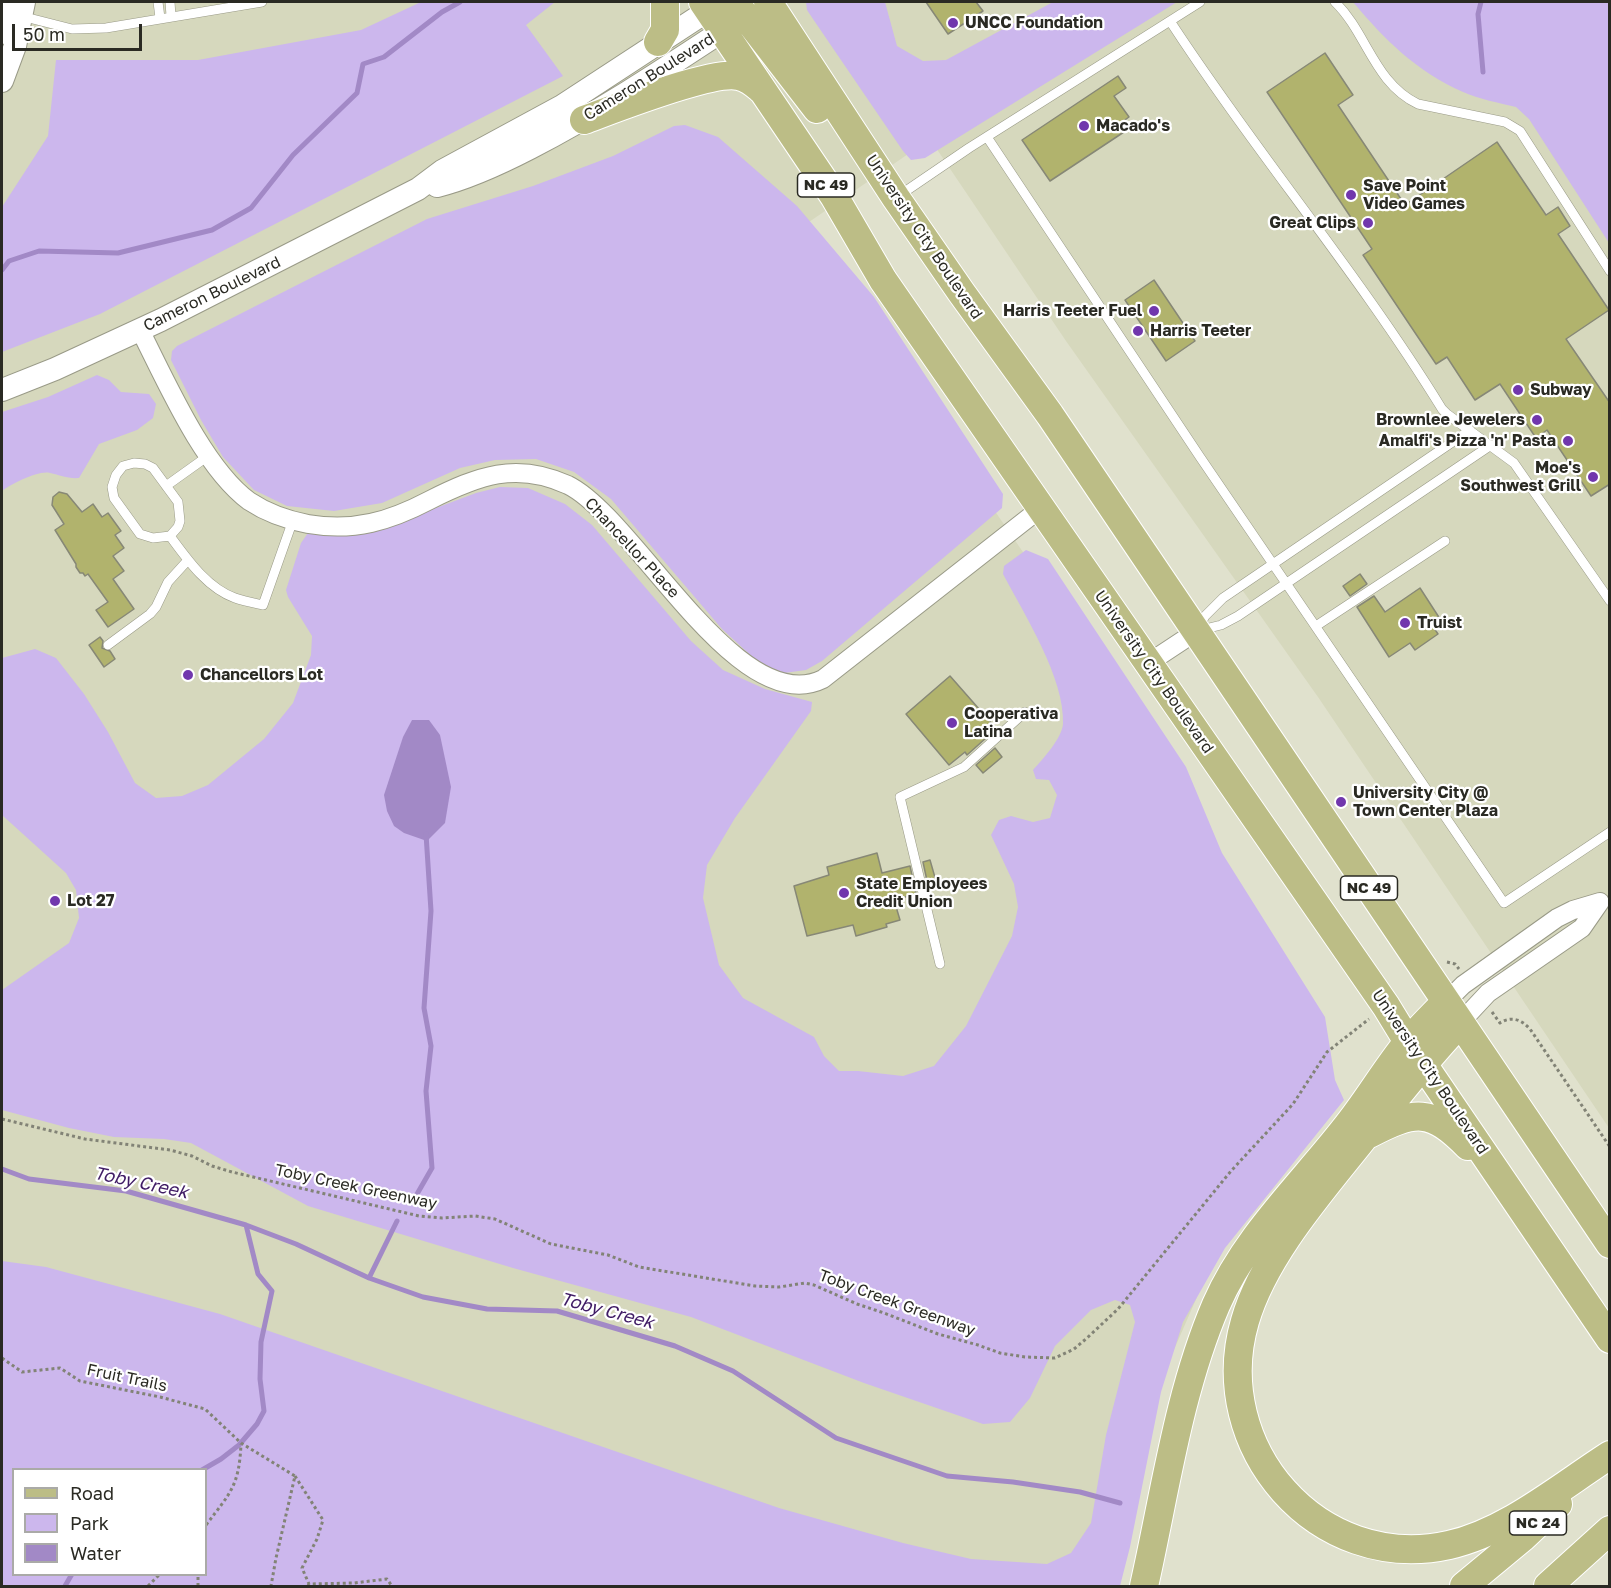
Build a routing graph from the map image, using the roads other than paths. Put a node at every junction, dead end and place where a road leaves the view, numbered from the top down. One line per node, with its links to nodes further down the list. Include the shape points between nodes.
1 (158, 2): 11 (lane)
2 (170, 2): 10 (lane)
3 (262, 2): 7 (lane)
4 (665, 2): 13 (main road, via 665,30)
5 (1200, 2): 12 (lane)
6 (1335, 2): 20 (lane, via 1383,74 1407,98 1418,104 1504,122 1520,131)
7 (206, 6): 10 (lane)
8 (738, 7): 13 (street, Cameron Boulevard); 15 (main road, University City Boulevard / NC 49); 16 (street, Cameron Boulevard, via 638,87); 19 (main road, University City Boulevard, via 859,163)
9 (10, 13): 11 (lane, via 83,30); 14 (street, via 15,46)
10 (171, 16): 11 (lane)
11 (160, 18)
12 (1170, 21): 17 (lane); 23 (lane, via 1442,409)
13 (658, 42): 18 (street, Cameron Boulevard, via 562,106 442,171)
14 (2, 81)
15 (763, 92): 16 (main road, NC 49, via 748,79 726,76 677,88); 27 (main road, University City Boulevard / NC 49, via 834,196 883,280)
16 (584, 120): 18 (street, Cameron Boulevard, via 463,178)
17 (987, 137): 19 (lane); 32 (lane)
18 (418, 189): 21 (street, Cameron Boulevard)
19 (896, 198): 36 (main road, University City Boulevard / NC 49)
20 (1610, 271)
21 (140, 330): 22 (street, Cameron Boulevard); 25 (street, Chancellor Place)
22 (2, 390)
23 (1470, 430): 24 (lane); 32 (lane)
24 (1491, 445): 33 (lane); 34 (lane, via 1514,463)
25 (208, 456): 26 (lane); 28 (street, Chancellor Place, via 248,500)
26 (166, 486): 29 (lane, via 178,502 181,514 178,527); 29 (lane, via 150,466 134,463 119,470 112,492 140,534 153,538)
27 (1041, 507): 28 (street, Chancellor Place, via 848,661 810,684 786,683 767,676 726,649 597,506 571,487 544,476 522,472 484,477 373,524 332,526); 38 (main road, University City Boulevard / NC 49)
28 (293, 520): 31 (lane, via 263,605 224,593)
29 (170, 536): 31 (lane)
30 (1445, 541): 35 (lane)
31 (188, 560): 37 (lane, via 168,582 150,614)
32 (1273, 564): 33 (lane); 36 (lane, via 1213,606)
33 (1287, 584): 35 (lane); 36 (lane, via 1228,622)
34 (1610, 601)
35 (1316, 626): 40 (lane, via 1504,903)
36 (1197, 631): 38 (street); 43 (main road, University City Boulevard / NC 49)
37 (108, 645)
38 (1147, 664): 44 (main road, University City Boulevard / NC 49)
39 (1025, 712): 42 (lane, via 964,767 900,797)
40 (1609, 834)
41 (1605, 899): 43 (street, via 1582,928 1488,993); 43 (street, via 1557,918 1463,985)
42 (940, 964)
43 (1453, 1012): 44 (main road); 47 (main road, University City Boulevard / NC 49)
44 (1416, 1052): 45 (main road); 46 (main road, University City Boulevard / NC 49); 51 (main road, via 1256,1238 1217,1303 1192,1372)
45 (1365, 1137): 46 (main road, via 1409,1116 1439,1121 1452,1129); 49 (main road, via 1321,1190 1270,1264 1245,1319 1238,1363 1239,1394 1245,1425 1272,1478 1304,1510 1342,1536 1386,1548 1431,1548 1500,1526)
46 (1505, 1185): 48 (main road, University City Boulevard / NC 49)
47 (1610, 1244)
48 (1610, 1339)
49 (1610, 1455): 52 (main road, NC 24)
50 (1610, 1530): 53 (main road)
51 (1144, 1587)
52 (1464, 1587)
53 (1548, 1587)

